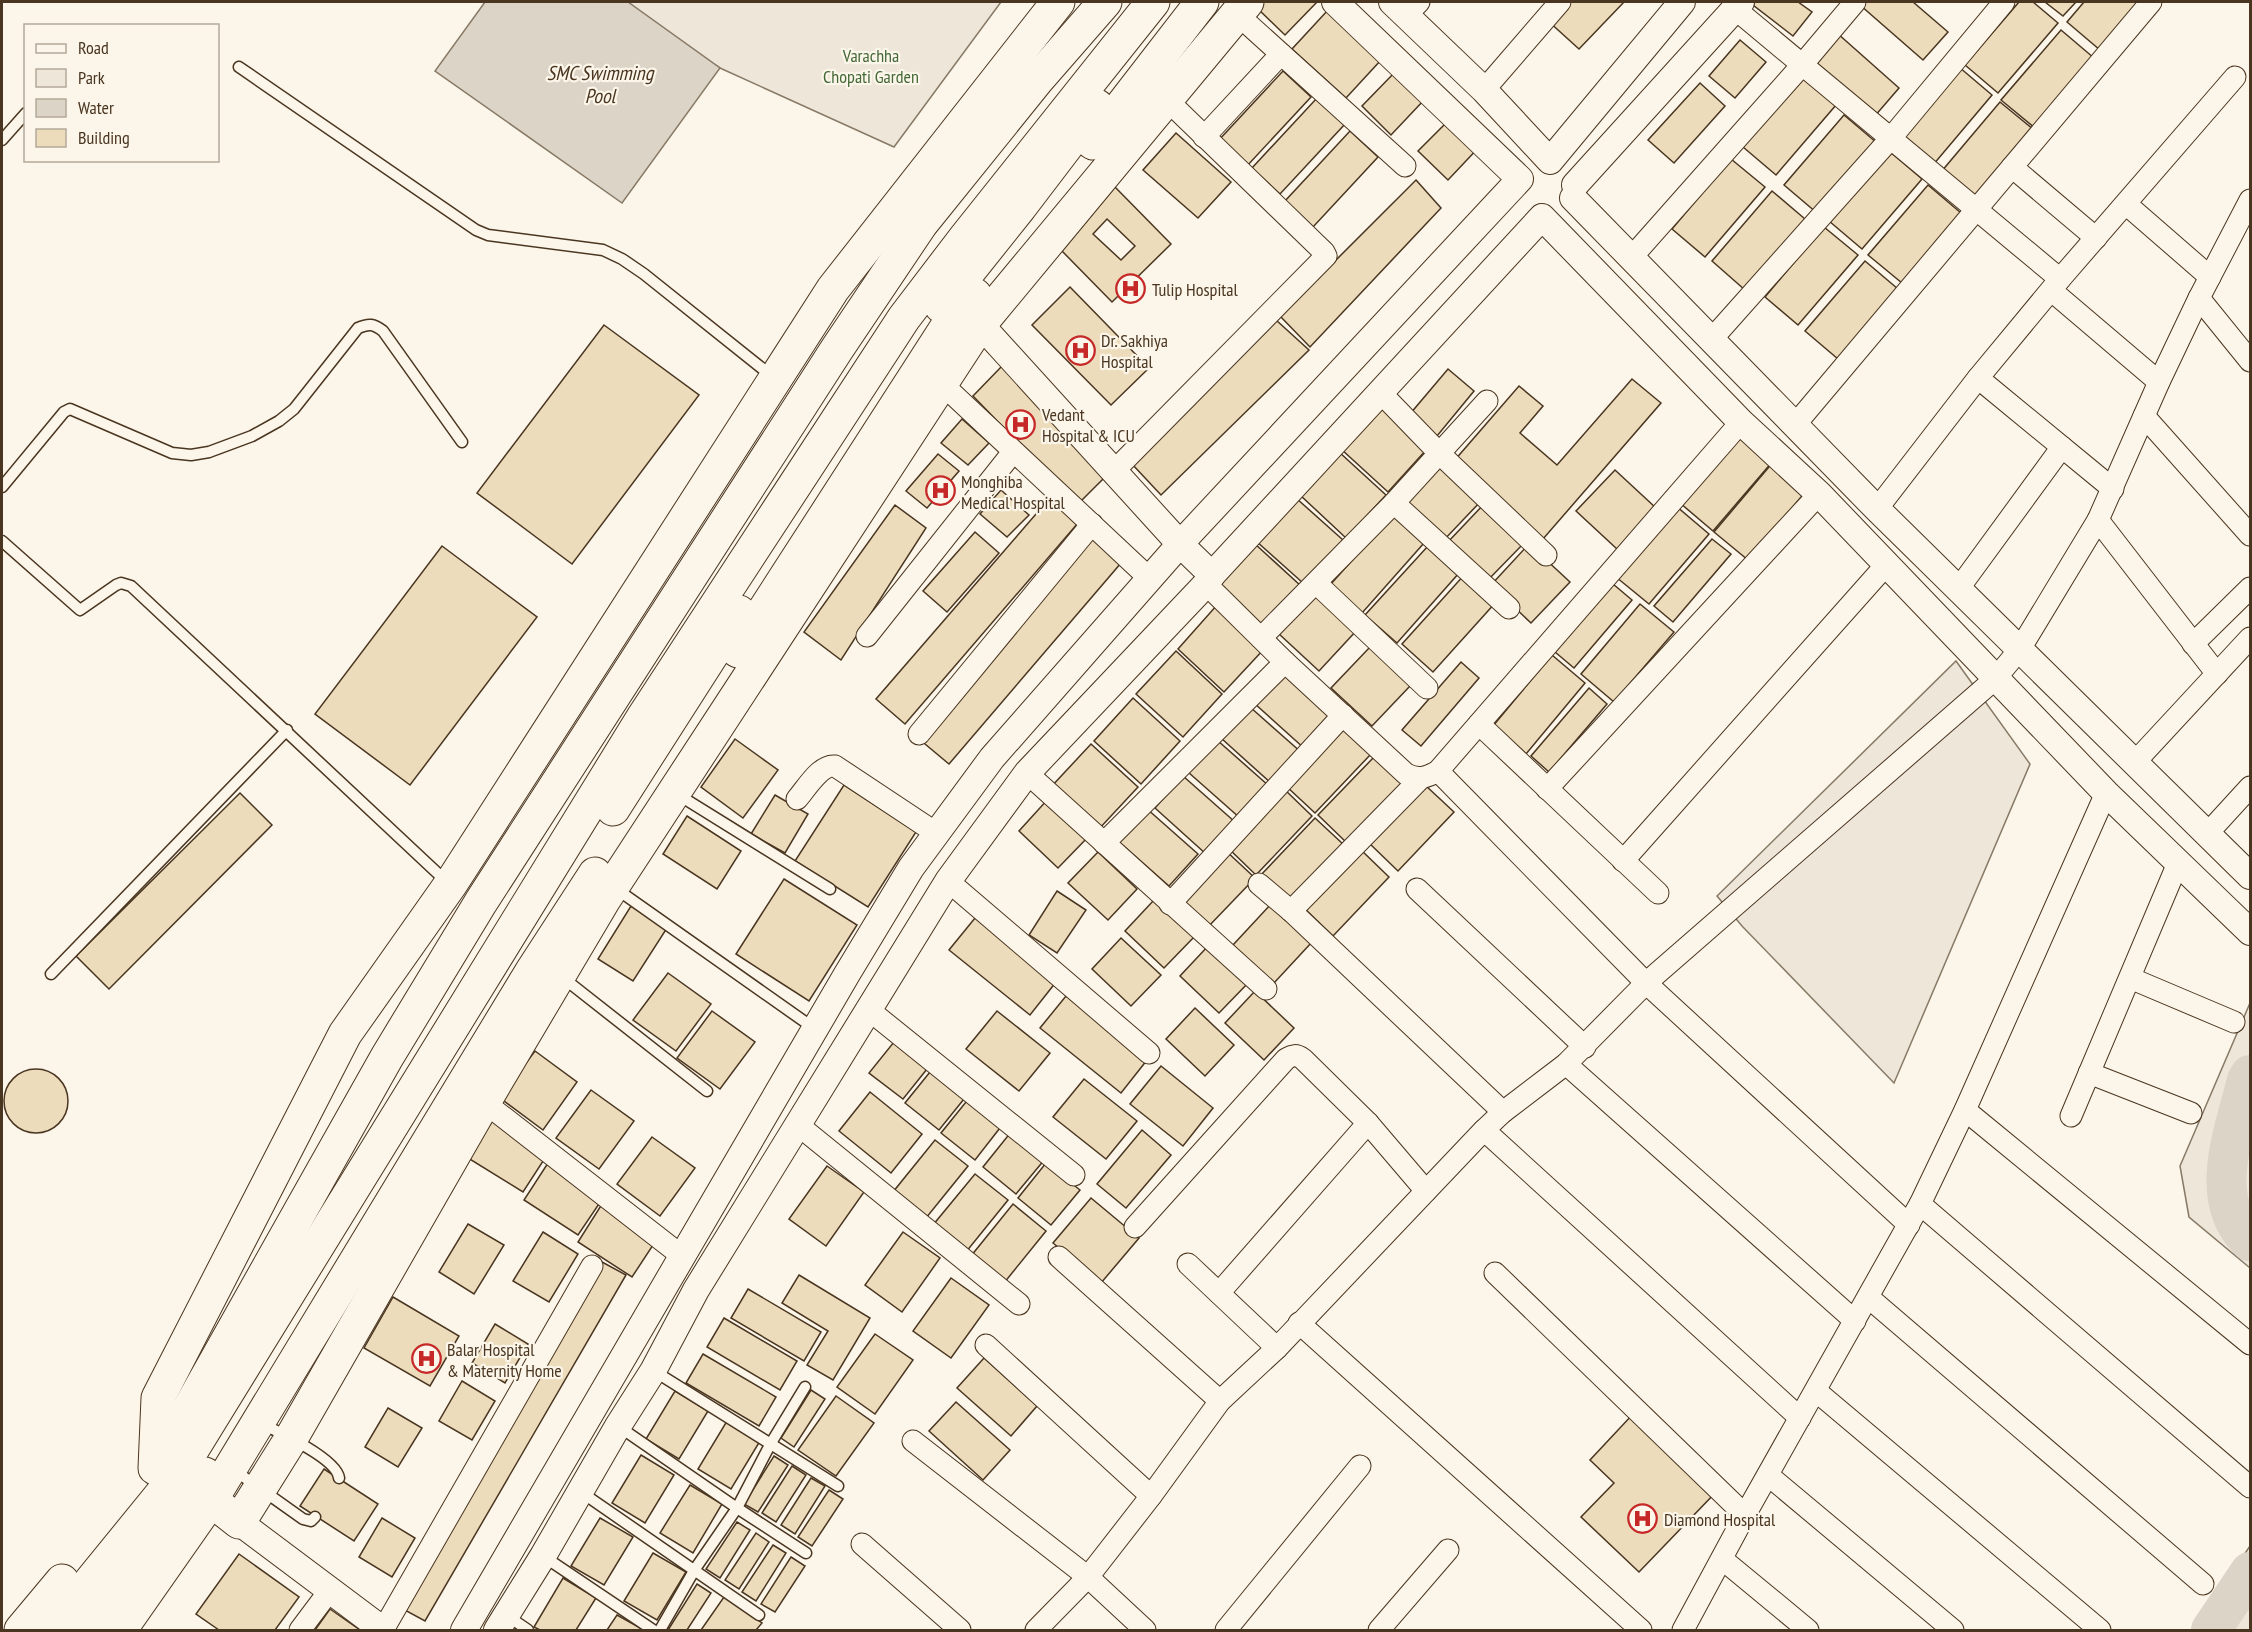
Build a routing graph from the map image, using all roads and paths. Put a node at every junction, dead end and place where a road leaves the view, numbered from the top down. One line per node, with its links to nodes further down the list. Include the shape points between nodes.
1 (1058, 2): 43 (main road, via 833,289)
2 (1105, 2): 164 (main road, via 921,224 475,912 387,1057)
3 (1153, 2): 164 (main road, via 964,238 898,327 644,716)
4 (1176, 2): 164 (main road, via 1028,198 918,335 889,378)
5 (1202, 2): 155 (main road, via 945,330 532,971)
6 (1335, 2): 28 (street)
7 (1560, 2): 19 (street)
8 (1682, 2): 25 (street)
9 (1855, 2): 16 (street)
10 (2004, 2): 23 (street)
11 (2151, 2): 27 (street)
12 (1737, 5): 16 (street); 29 (street)
13 (1406, 6): 19 (street)
14 (1242, 8): 15 (street); 20 (main road)
15 (1281, 54): 22 (street); 26 (street)
16 (1802, 65): 23 (street); 35 (street)
17 (239, 67): 43 (lane, via 476,230 488,235 580,245 622,259)
18 (2235, 78): 31 (street)
19 (1484, 90): 25 (street)
20 (1166, 99): 22 (street); 39 (main road)
21 (24, 115): 24 (lane)
22 (1204, 138): 55 (street, via 1326,256)
23 (1891, 138): 32 (street); 40 (street)
24 (2, 140)
25 (1550, 161): 28 (street, via 1532,165); 29 (street, via 1559,163 1573,176)
26 (1405, 166)
27 (2012, 167): 32 (street); 34 (street)
28 (1520, 179): 33 (street, via 1524,206); 65 (street)
29 (1574, 192): 33 (street, via 1566,210); 35 (street)
30 (2250, 200): 36 (street)
31 (2126, 204): 34 (street); 36 (street)
32 (1977, 210): 37 (street); 50 (street)
33 (1542, 217): 46 (street); 49 (street)
34 (2096, 238): 37 (street)
35 (1631, 258): 40 (street)
36 (2210, 277): 38 (street)
37 (2056, 285): 42 (street); 44 (street)
38 (2199, 298): 41 (street); 44 (street)
39 (980, 324): 45 (main road); 55 (street)
40 (1711, 340): 50 (street)
41 (2250, 362)
42 (1978, 378): 52 (street); 60 (street)
43 (775, 379): 103 (main road)
44 (2159, 382): 48 (street)
45 (941, 383): 53 (street); 92 (main road)
46 (1379, 392): 54 (street); 69 (street)
47 (1487, 401): 54 (street)
48 (2144, 416): 57 (street); 63 (street)
49 (1741, 422): 58 (street); 84 (street)
50 (1794, 426): 60 (street)
51 (462, 442): 56 (lane, via 383,332 367,324 358,328 294,409 230,446 209,453 172,453 70,409)
52 (2062, 447): 57 (street); 71 (street)
53 (1013, 452): 62 (street); 74 (street)
54 (1440, 454): 59 (street); 66 (street)
55 (1114, 471): 65 (street)
56 (2, 487)
57 (2113, 489): 61 (street)
58 (1819, 494): 67 (street); 91 (street)
59 (1394, 503): 70 (street); 73 (street)
60 (1877, 509): 71 (street)
61 (2098, 520): 77 (street); 78 (street)
62 (1092, 525): 68 (street); 86 (street)
63 (2250, 535)
64 (2, 541): 85 (lane, via 80,610 116,585 131,586)
65 (1180, 544): 68 (street); 69 (street)
66 (1546, 555)
67 (1886, 565): 81 (street); 98 (street)
68 (1149, 578): 95 (street, via 992,758)
69 (1209, 580): 75 (street); 88 (street)
70 (1316, 583): 75 (street); 82 (street)
71 (1959, 588): 78 (street)
72 (2250, 588): 77 (street)
73 (1509, 608)
74 (867, 636)
75 (1261, 638): 79 (street)
76 (2250, 638): 80 (street)
77 (2193, 644): 80 (street)
78 (2020, 649): 81 (street); 87 (street)
79 (1285, 662): 83 (street); 97 (street)
80 (2217, 674): 87 (street)
81 (1995, 679): 93 (street); 114 (street)
82 (1427, 688)
83 (1343, 715): 89 (street, via 1406,774); 108 (street)
84 (1479, 724): 89 (street); 91 (street)
85 (287, 730): 103 (lane); 111 (lane)
86 (919, 734)
87 (2135, 762): 96 (street)
88 (1027, 773): 97 (street); 101 (street)
89 (1430, 775): 109 (street); 114 (street)
90 (2250, 787): 96 (street)
91 (1547, 789): 98 (street)
92 (675, 792): 104 (main road); 105 (lane)
93 (2106, 793): 99 (street); 125 (street)
94 (797, 799): 95 (street, via 831,765)
95 (936, 833): 118 (street)
96 (2207, 834): 100 (street)
97 (1104, 843): 108 (street)
98 (1623, 861): 107 (street)
99 (2178, 863): 110 (street); 113 (street)
100 (2250, 876)
101 (948, 881): 116 (street); 120 (street)
102 (1259, 884): 109 (street)
103 (450, 885): 164 (main road, via 345,1034 159,1398)
104 (612, 886): 112 (main road); 118 (lane)
105 (830, 889)
106 (1417, 889): 119 (street)
107 (1658, 893)
108 (1170, 904): 115 (street)
109 (1291, 911): 126 (street)
110 (2250, 932)
111 (51, 974)
112 (559, 975): 123 (lane); 124 (main road)
113 (2130, 978): 117 (street); 122 (street)
114 (1646, 983): 119 (street); 135 (street)
115 (1266, 989)
116 (869, 1010): 130 (street); 132 (street)
117 (2234, 1022)
118 (815, 1029): 137 (street)
119 (1585, 1047): 121 (street)
120 (1149, 1053)
121 (1566, 1064): 126 (street); 145 (street)
122 (2089, 1073): 127 (street); 128 (street)
123 (707, 1091)
124 (484, 1102): 137 (street); 157 (main road)
125 (1965, 1110): 134 (street); 147 (street)
126 (1503, 1112): 131 (street)
127 (2191, 1113)
128 (2071, 1116)
129 (1368, 1123): 133 (street); 136 (street, via 1303,1059 1292,1055); 142 (street)
130 (798, 1125): 144 (street); 150 (street, via 696,1290)
131 (1484, 1130): 133 (street); 154 (street)
132 (1074, 1175)
133 (1426, 1191): 146 (street)
134 (1920, 1204): 135 (street); 166 (street)
135 (1909, 1225): 143 (street)
136 (1135, 1227)
137 (682, 1256): 191 (street)
138 (1059, 1257): 153 (street)
139 (1188, 1264): 142 (street)
140 (592, 1266): 190 (street)
141 (1495, 1273): 171 (street)
142 (1219, 1293): 149 (street)
143 (1868, 1297): 145 (street); 181 (street)
144 (1019, 1304)
145 (1855, 1321): 152 (street)
146 (1299, 1323): 149 (street); 200 (street)
147 (2250, 1344)
148 (986, 1345): 169 (street)
149 (1277, 1348): 153 (street)
150 (653, 1371): 156 (street); 159 (lane)
151 (805, 1387): 159 (lane)
152 (1816, 1391): 154 (street); 204 (street)
153 (1220, 1401): 169 (street)
154 (1800, 1418): 162 (street)
155 (258, 1422): 157 (lane); 161 (main road)
156 (618, 1426): 168 (street); 170 (lane)
157 (291, 1438): 163 (lane, via 335,1468); 167 (main road)
158 (913, 1441): 180 (street)
159 (771, 1443): 165 (lane); 170 (lane)
160 (1360, 1466): 198 (street)
161 (231, 1468): 164 (main road); 167 (lane)
162 (1768, 1474): 171 (street); 203 (street)
163 (339, 1478)
164 (184, 1485): 173 (main road); 185 (main road); 186 (main road); 187 (main road); 188 (main road)
165 (838, 1486)
166 (2250, 1487)
167 (260, 1489): 172 (lane, via 303,1519 311,1521); 173 (main road)
168 (580, 1492): 177 (street); 179 (lane)
169 (1151, 1496): 180 (street)
170 (737, 1508): 176 (lane); 179 (lane)
171 (1745, 1515): 178 (street)
172 (315, 1517)
173 (239, 1522): 182 (street)
174 (862, 1544): 195 (street)
175 (1448, 1550): 199 (street)
176 (806, 1553)
177 (543, 1556): 184 (street); 193 (lane)
178 (1722, 1559): 201 (street); 202 (street)
179 (695, 1569): 183 (lane); 194 (lane)
180 (1088, 1577): 196 (street); 197 (street)
181 (2203, 1584)
182 (330, 1590): 189 (street); 190 (street)
183 (759, 1614)
184 (501, 1623): 192 (lane)
185 (21, 1630)
186 (51, 1630)
187 (87, 1630)
188 (120, 1630)
189 (300, 1630)
190 (383, 1630)
191 (464, 1630)
192 (528, 1630)
193 (653, 1630)
194 (660, 1630)
195 (960, 1630)
196 (1036, 1630)
197 (1144, 1630)
198 (1226, 1630)
199 (1379, 1630)
200 (1641, 1630)
201 (1683, 1630)
202 (1808, 1630)
203 (1953, 1630)
204 (2100, 1630)

